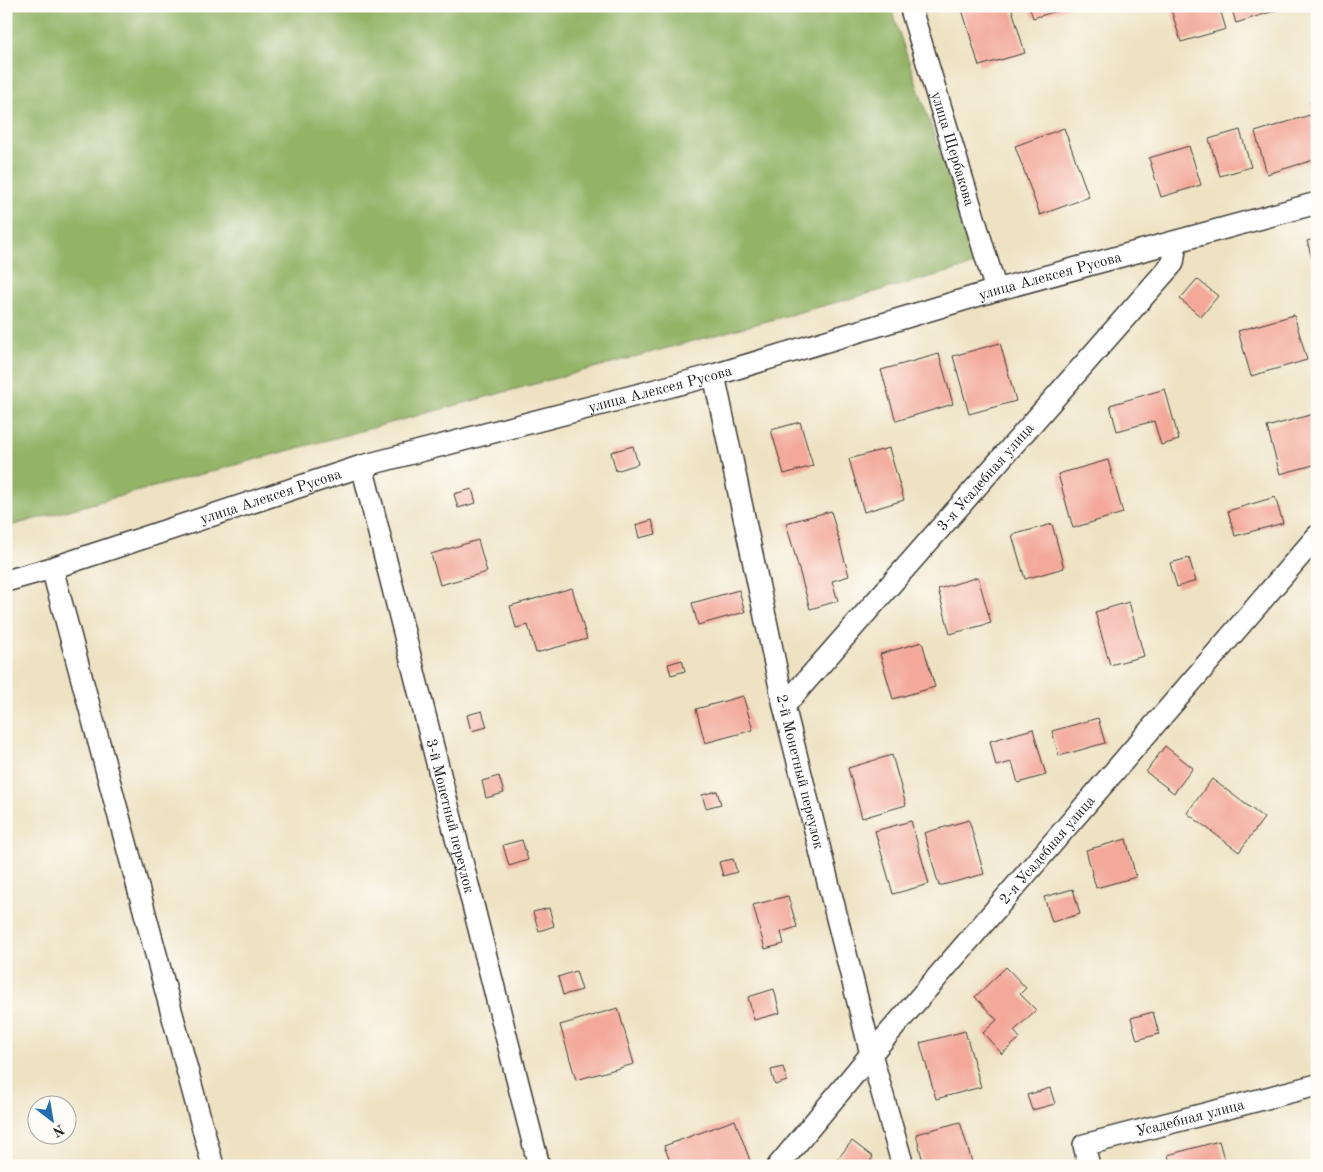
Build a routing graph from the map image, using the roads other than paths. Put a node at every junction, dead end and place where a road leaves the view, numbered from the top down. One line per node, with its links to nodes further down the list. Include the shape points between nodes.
1 (910, 6): 4 (street, улица Щербакова)
2 (1317, 203): 3 (street, улица Алексея Русова)
3 (1176, 243): 4 (street, улица Алексея Русова); 10 (street, 3-я Усадебная улица, via 1173,263)
4 (996, 290): 5 (street, улица Алексея Русова)
5 (714, 375): 6 (street, улица Алексея Русова); 10 (street, 2-й Монетный переулок)
6 (362, 466): 8 (street, улица Алексея Русова); 14 (street, 3-й Монетный переулок)
7 (1317, 536): 11 (street, 2-я Усадебная улица)
8 (52, 568): 9 (street, улица Алексея Русова); 13 (street)
9 (6, 581)
10 (784, 706): 11 (street, 2-й Монетный переулок)
11 (871, 1054): 15 (street, 2-я Усадебная улица); 16 (street, 2-й Монетный переулок)
12 (1317, 1085): 17 (street, Усадебная улица, via 1084,1145)
13 (213, 1166)
14 (539, 1166)
15 (778, 1166)
16 (903, 1166)
17 (1089, 1166)

